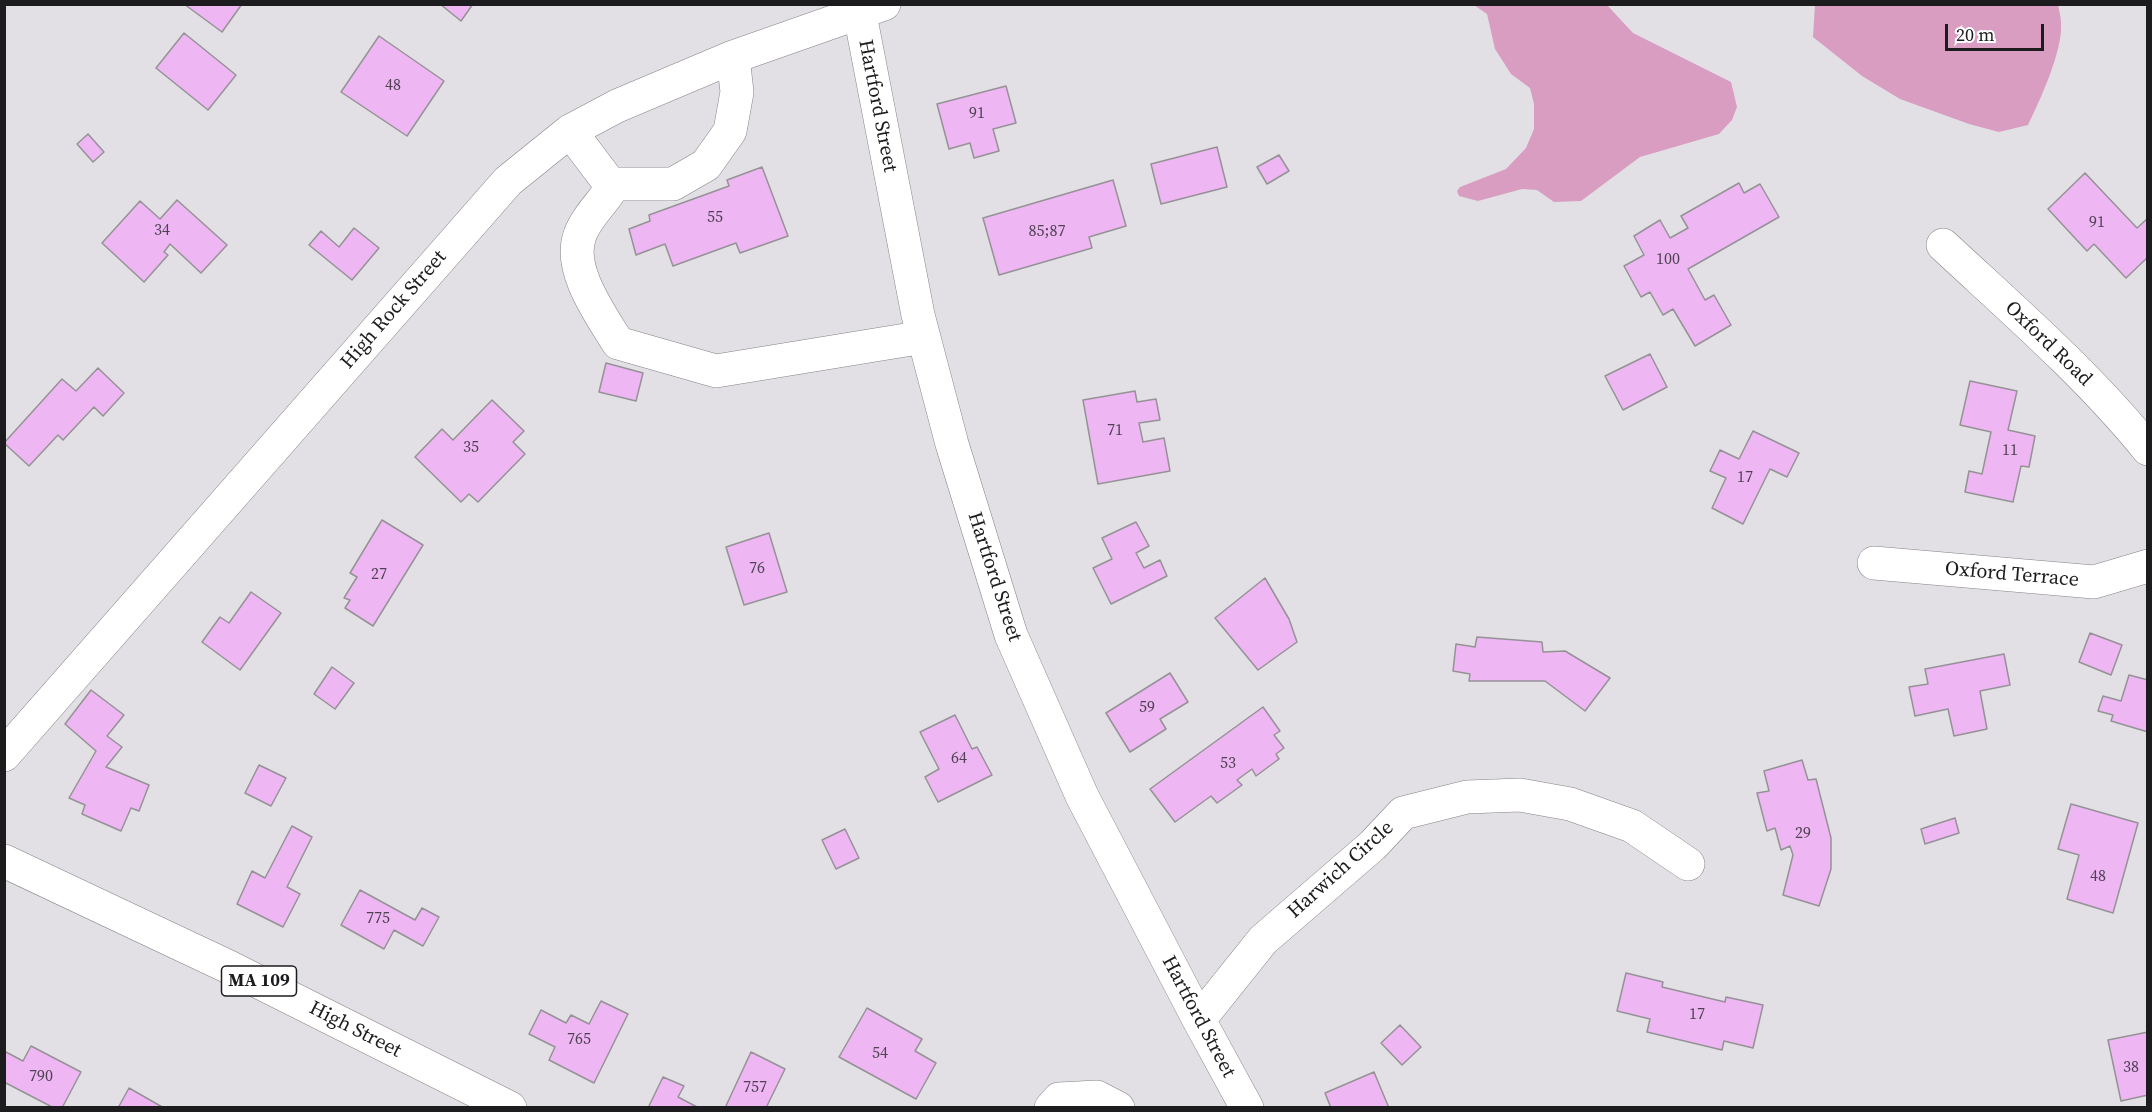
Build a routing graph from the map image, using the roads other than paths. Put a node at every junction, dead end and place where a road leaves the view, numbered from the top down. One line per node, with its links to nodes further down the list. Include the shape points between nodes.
1 (867, 8): 2 (street, High Rock Street); 6 (street, Hartford Street)
2 (733, 57): 3 (street, High Rock Street, via 617,106); 4 (street, via 737,92 730,131 706,165 673,184)
3 (570, 131): 4 (street); 10 (street, High Rock Street, via 508,181)
4 (610, 184): 6 (street, via 609,192 580,235 578,254 585,288 618,343 716,371)
5 (1943, 244): 7 (street, Oxford Road, via 2043,338)
6 (924, 337): 13 (street, Hartford Street, via 952,444 1011,635 1082,796)
7 (2148, 449)
8 (1874, 562): 9 (street, Oxford Terrace, via 2094,582)
9 (2148, 566)
10 (4, 755)
11 (4, 861): 15 (street, High Street / MA 109, via 231,968)
12 (1688, 864): 13 (street, Harwich Circle, via 1632,826 1570,804 1520,795 1467,797 1403,813 1373,845 1263,940)
13 (1198, 1020): 14 (street, Hartford Street)
14 (1234, 1103)
15 (510, 1107)
16 (1052, 1107): 17 (street, via 1059,1099 1097,1096)
17 (1118, 1107)

